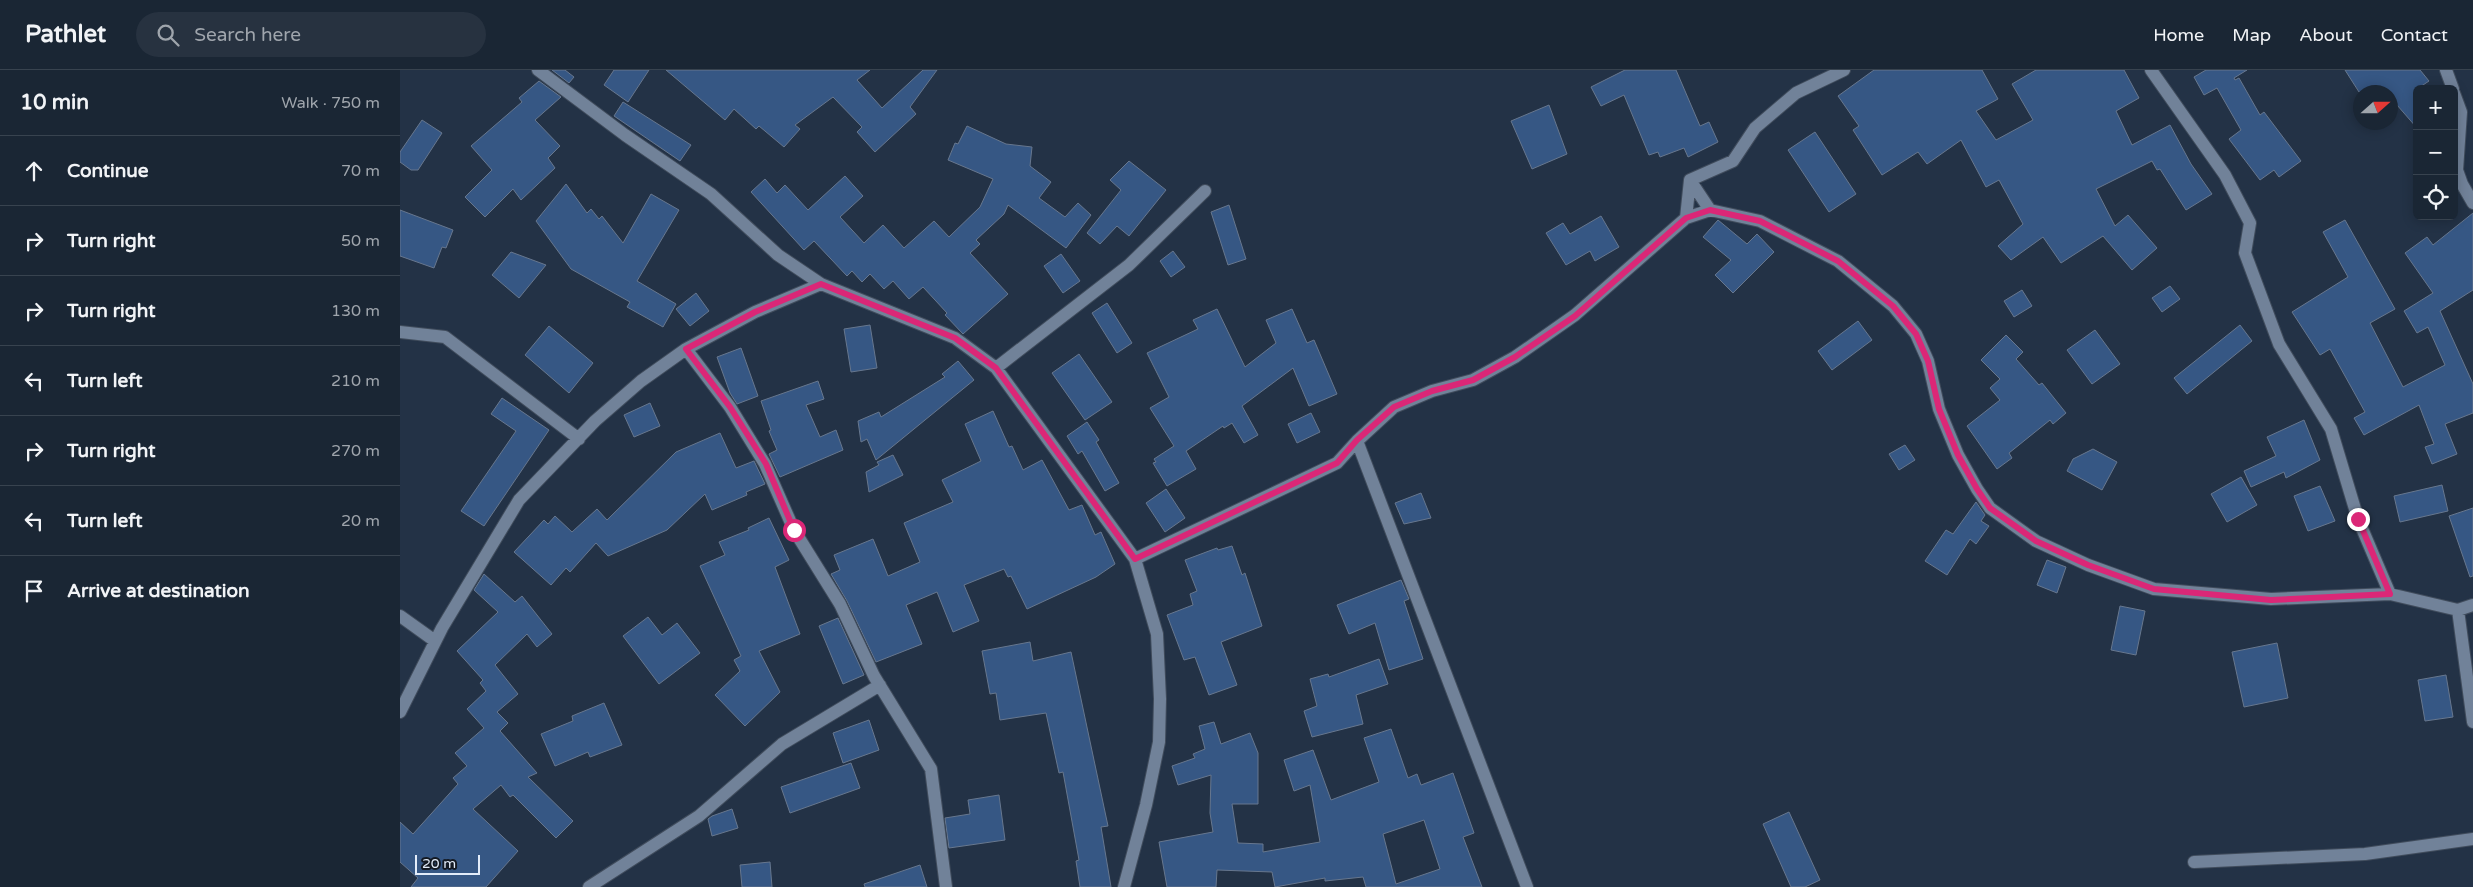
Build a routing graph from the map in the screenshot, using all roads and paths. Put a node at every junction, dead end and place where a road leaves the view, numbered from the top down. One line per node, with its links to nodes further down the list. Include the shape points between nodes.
1 (538, 70): 12 (street, via 712,194 778,255)
2 (1844, 70): 7 (street, via 1796,93 1755,128 1733,161)
3 (2151, 70): 19 (street, via 2225,175 2250,223 2245,253 2279,344 2331,429 2358,519)
4 (2446, 70): 5 (street)
5 (2451, 85)
6 (2458, 104): 9 (street, via 2461,112 2457,170)
7 (1690, 180): 10 (street); 11 (street)
8 (1205, 191): 15 (street, via 1129,265)
9 (2473, 203)
10 (1710, 210): 11 (street); 19 (street, via 1760,221 1838,261 1893,306 1916,334 1928,361 1939,409 1958,455 1977,489 1990,508 2036,541 2088,565 2154,589 2271,600)
11 (1686, 218): 17 (street, via 1575,316 1515,357 1473,380 1432,391 1394,407)
12 (821, 284): 14 (street, via 755,312); 15 (street, via 955,338)
13 (400, 332): 16 (street, via 446,337)
14 (686, 349): 16 (street, via 641,381); 24 (street, via 730,407 766,464 794,530 840,604)
15 (996, 368): 18 (street)
16 (579, 439): 23 (street, via 519,500)
17 (1357, 440): 18 (street, via 1337,463); 32 (street)
18 (1135, 559): 31 (street, via 1157,634 1159,742)
19 (2390, 594): 21 (street)
20 (2473, 605): 21 (street)
21 (2458, 610): 26 (street)
22 (400, 616): 23 (street)
23 (435, 641): 25 (street)
24 (880, 685): 29 (street, via 782,744 699,816); 30 (street, via 931,769)
25 (400, 712)
26 (2473, 722)
27 (2473, 839): 28 (street, via 2364,854)
28 (2194, 862)
29 (589, 887)
30 (946, 887)
31 (1124, 887)
32 (1527, 887)

